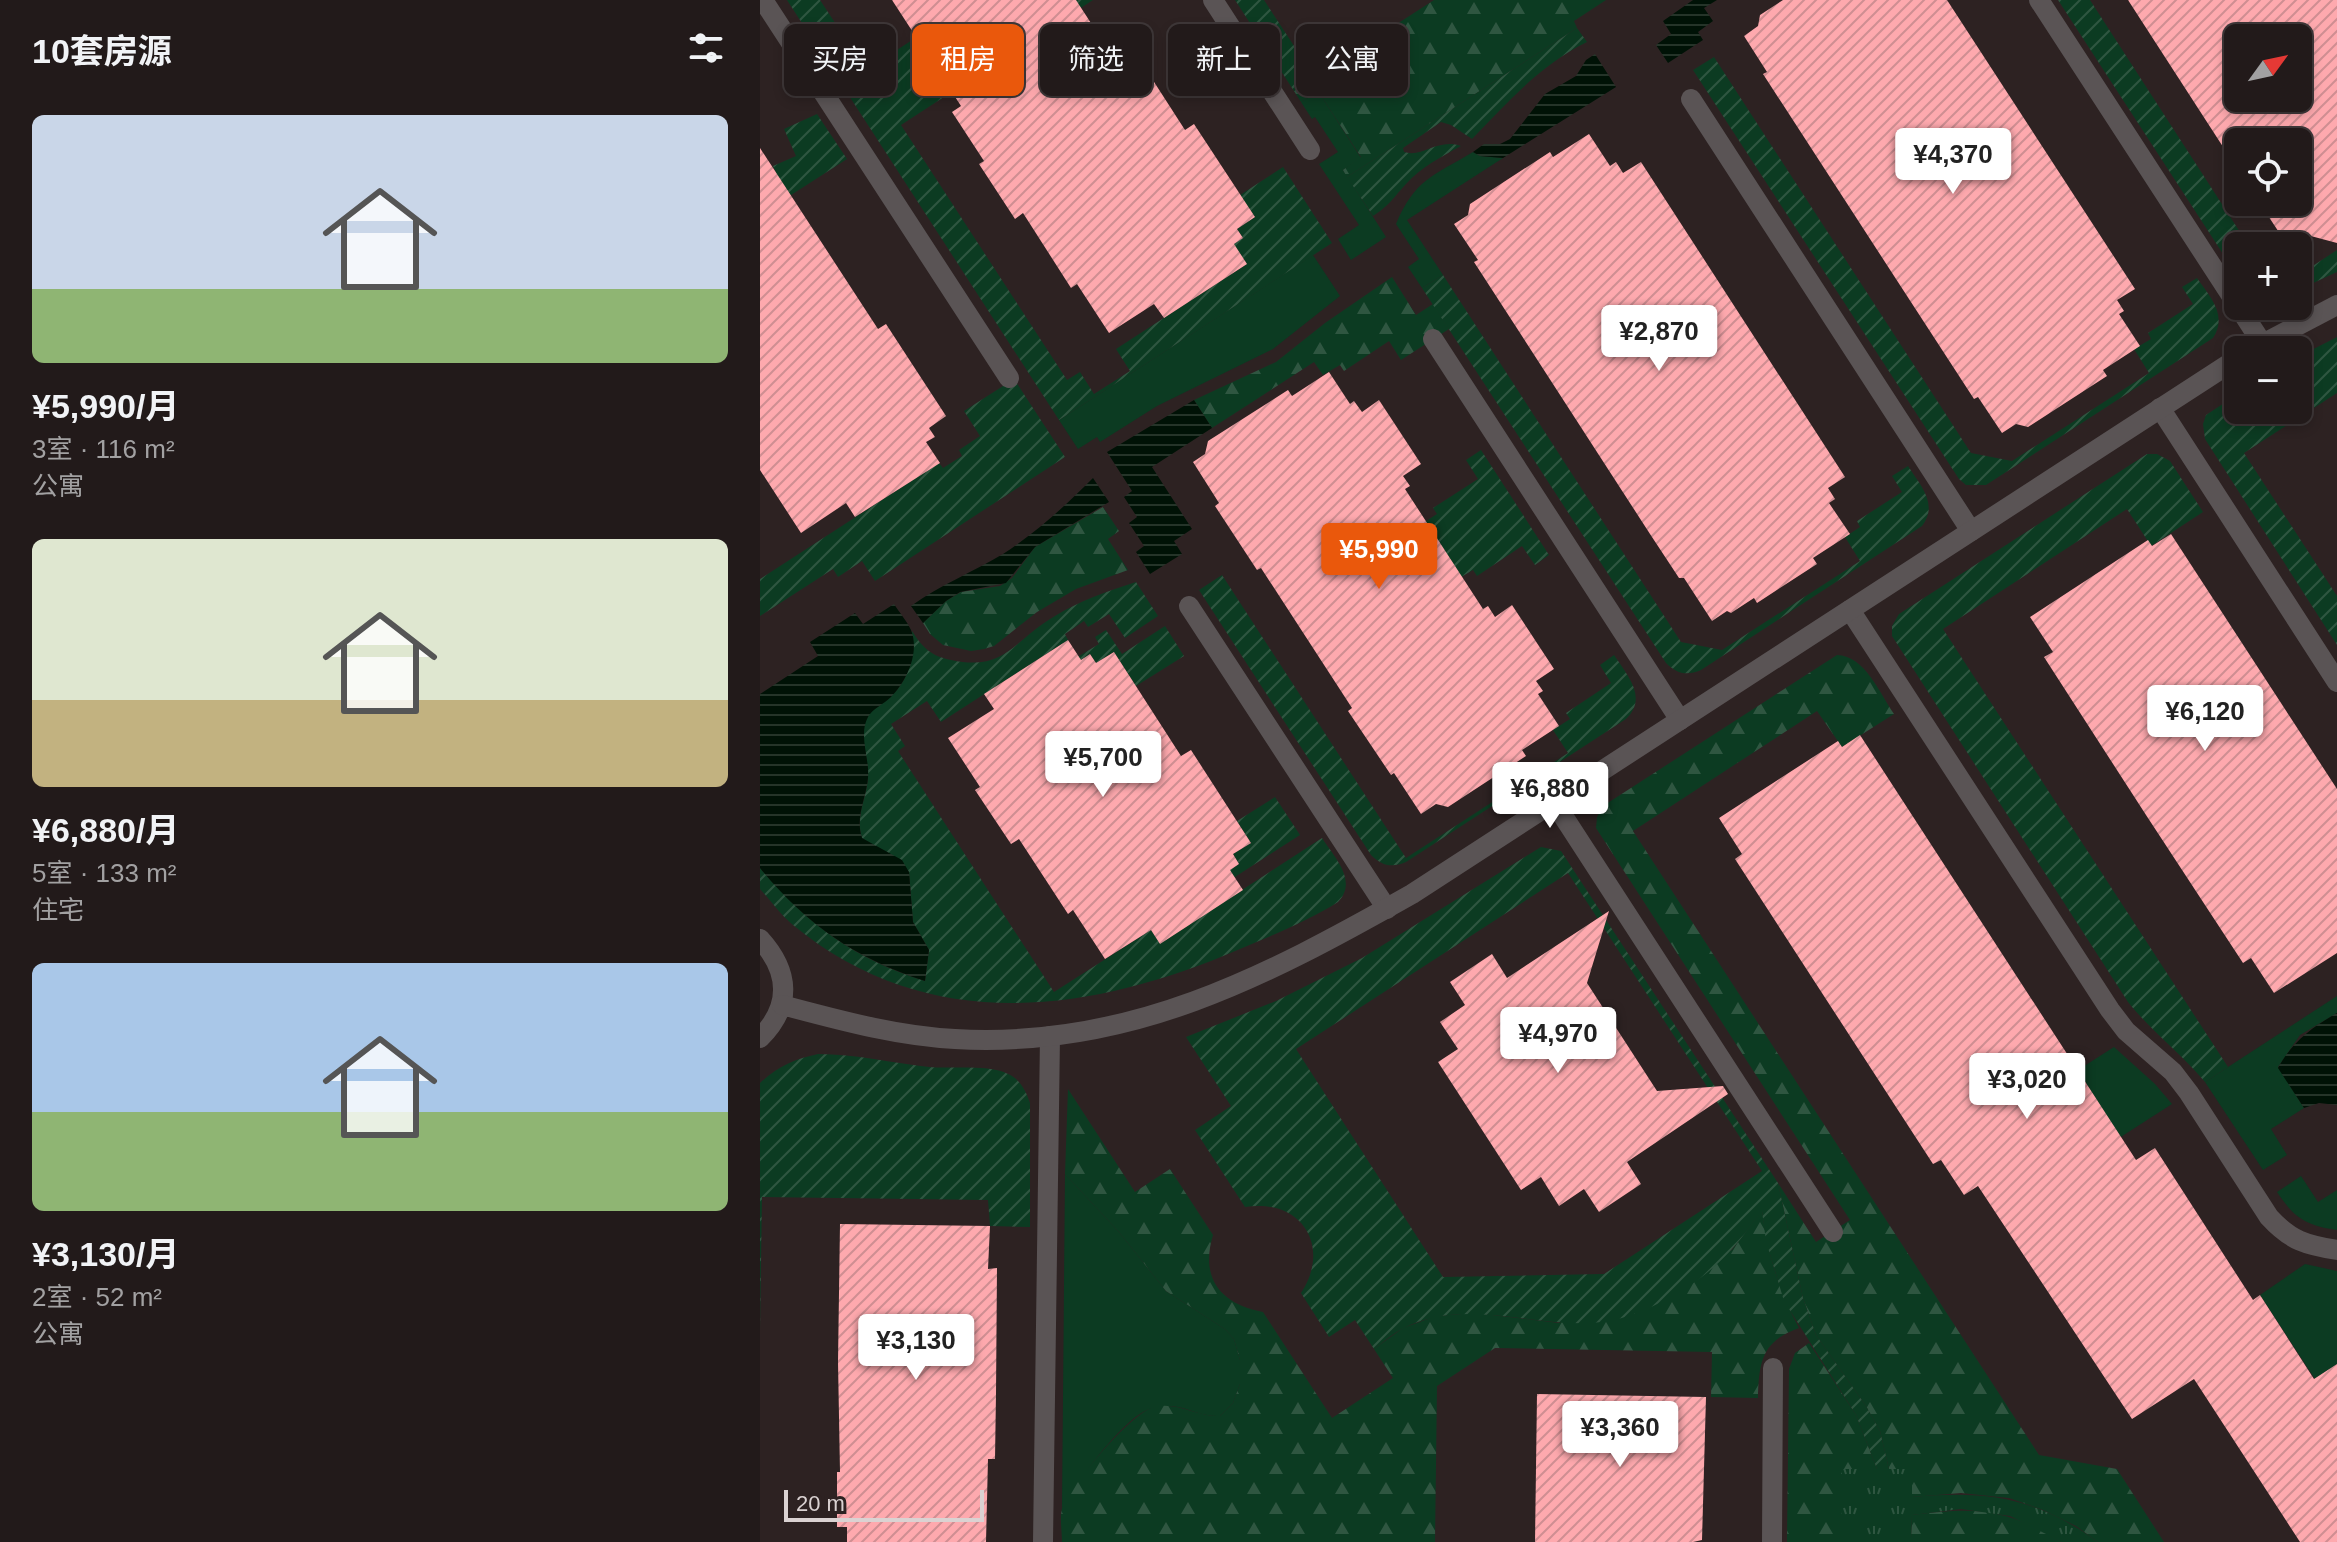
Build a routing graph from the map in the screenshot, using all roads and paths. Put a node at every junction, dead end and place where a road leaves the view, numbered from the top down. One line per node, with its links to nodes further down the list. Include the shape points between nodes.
1 (763, 0): 11 (street)
2 (1213, 0): 5 (street)
3 (2039, 0): 6 (street)
4 (1691, 99): 13 (street)
5 (1310, 150)
6 (2224, 284)
7 (2337, 305): 8 (street)
8 (2277, 336)
9 (1433, 339): 17 (street)
10 (2224, 367): 12 (street)
11 (1009, 378)
12 (2160, 408): 13 (street); 16 (street)
13 (1971, 531): 15 (street)
14 (1189, 606): 19 (street)
15 (1850, 610): 17 (street); 25 (street, via 2110,1010 2181,1083 2283,1233)
16 (2337, 682)
17 (1680, 720): 18 (street)
18 (1554, 802): 19 (street); 24 (street)
19 (1386, 909): 22 (street, via 1327,943 1194,1003 1100,1030)
20 (760, 939): 21 (street, via 783,977)
21 (782, 1005): 22 (street, via 869,1028 955,1039); 23 (street)
22 (1050, 1036): 27 (street)
23 (760, 1038)
24 (1833, 1232)
25 (2337, 1250)
26 (1773, 1368): 28 (street)
27 (1043, 1542)
28 (1772, 1542)

